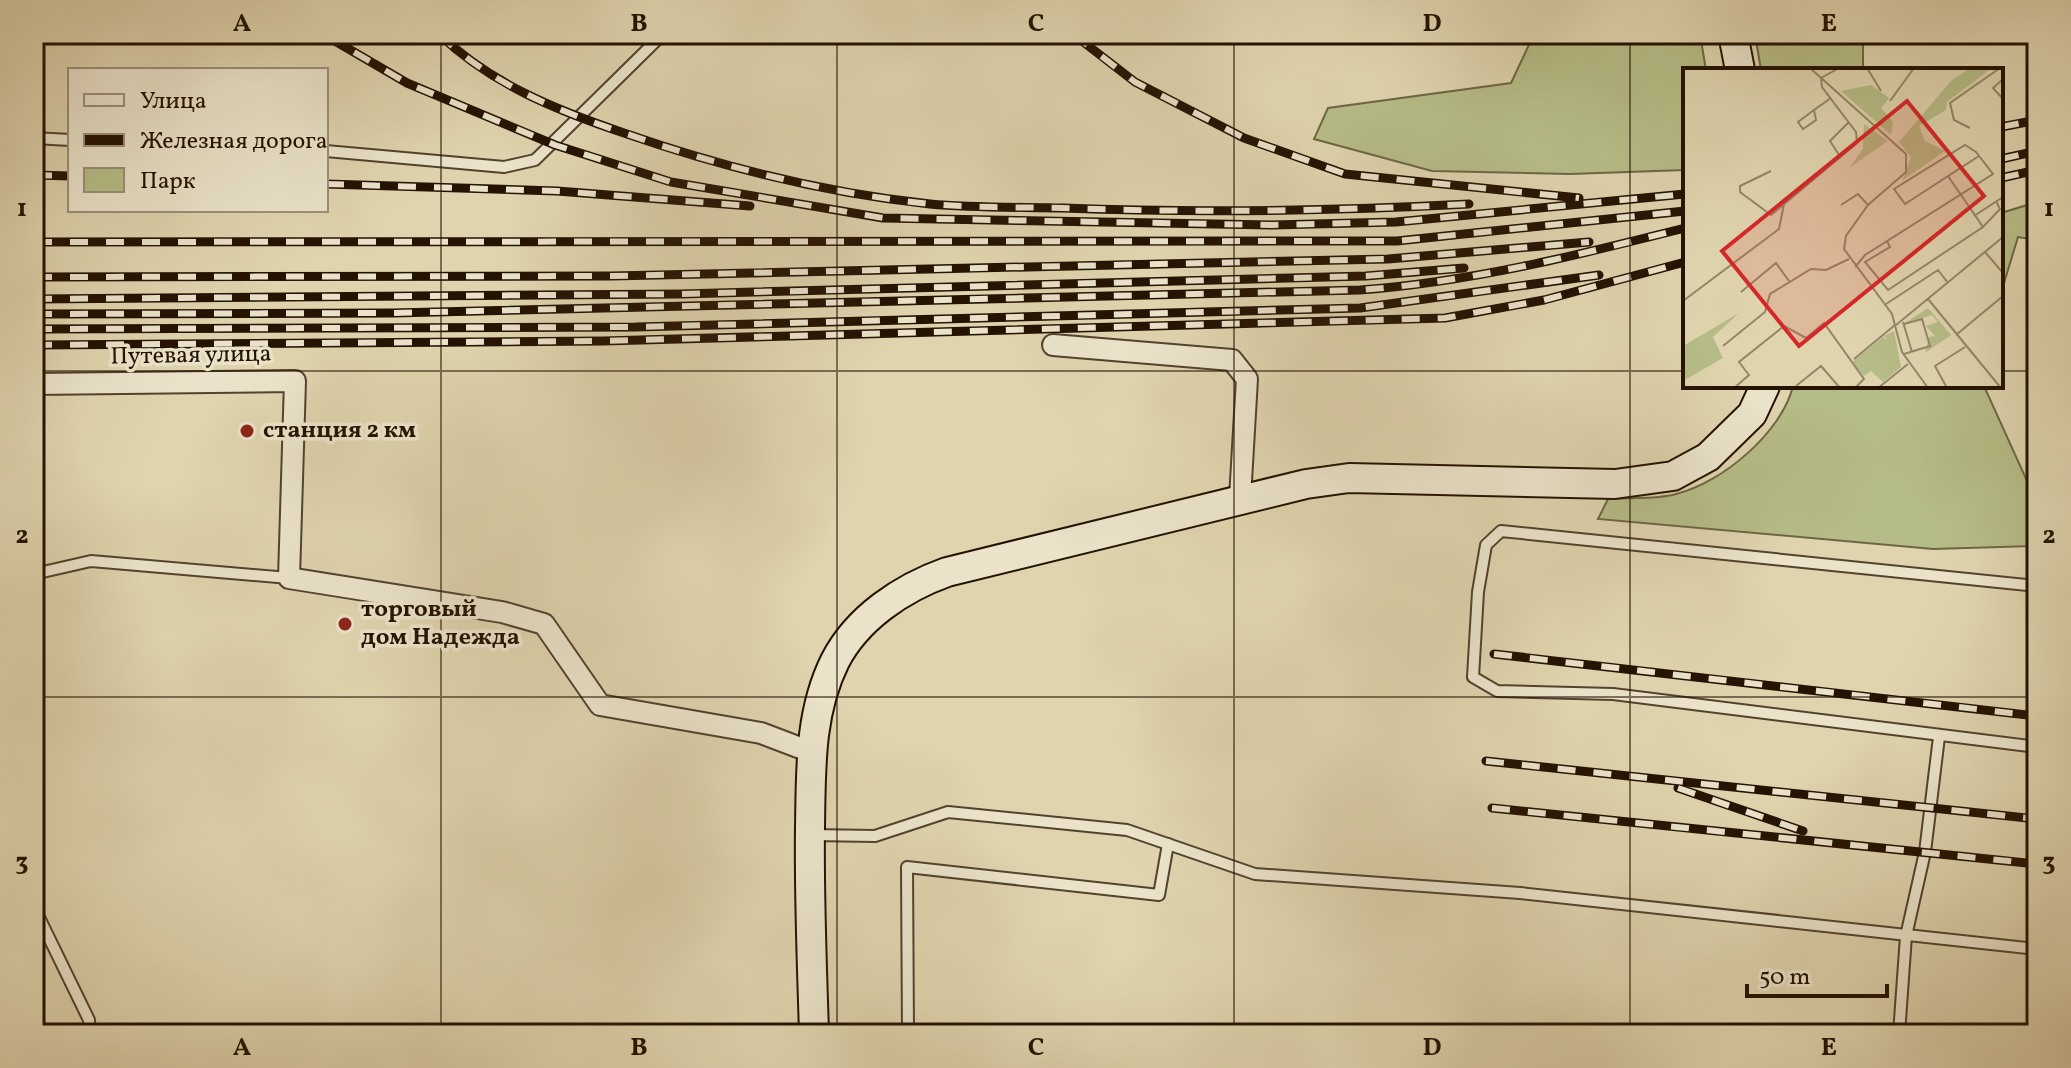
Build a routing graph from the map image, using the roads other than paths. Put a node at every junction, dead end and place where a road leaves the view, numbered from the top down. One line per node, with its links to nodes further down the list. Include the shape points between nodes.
1 (663, 34): 6 (lane, via 535,160 504,167)
2 (1733, 34): 3 (main road)
3 (1740, 68)
4 (34, 138): 5 (lane)
5 (68, 140)
6 (328, 151)
7 (1053, 345): 10 (street, via 1232,360 1247,379)
8 (34, 384): 12 (street, Путевая улица, via 295,381)
9 (1764, 388): 10 (main road, via 1752,414 1708,457 1673,476 1615,484 1349,478)
10 (1240, 498): 16 (main road, via 947,572 912,587 872,614 835,661 819,704)
11 (34, 574): 12 (lane, via 91,561)
12 (289, 578): 16 (street, via 502,612 544,624 600,705 761,733)
13 (2037, 586): 14 (lane, via 1501,531 1486,545 1473,677 1497,691 1613,694)
14 (1939, 737): 15 (lane); 20 (lane, via 1925,852)
15 (2037, 747)
16 (811, 752): 17 (main road)
17 (810, 835): 18 (lane, via 875,836 948,812 1127,830); 23 (main road)
18 (1168, 844): 20 (lane, via 1255,874 1520,893); 24 (lane, via 1159,895 907,867)
19 (34, 907): 22 (lane, via 89,1020)
20 (1906, 936): 21 (lane); 25 (lane)
21 (2037, 949)
22 (90, 1034)
23 (814, 1034)
24 (908, 1034)
25 (1899, 1034)

